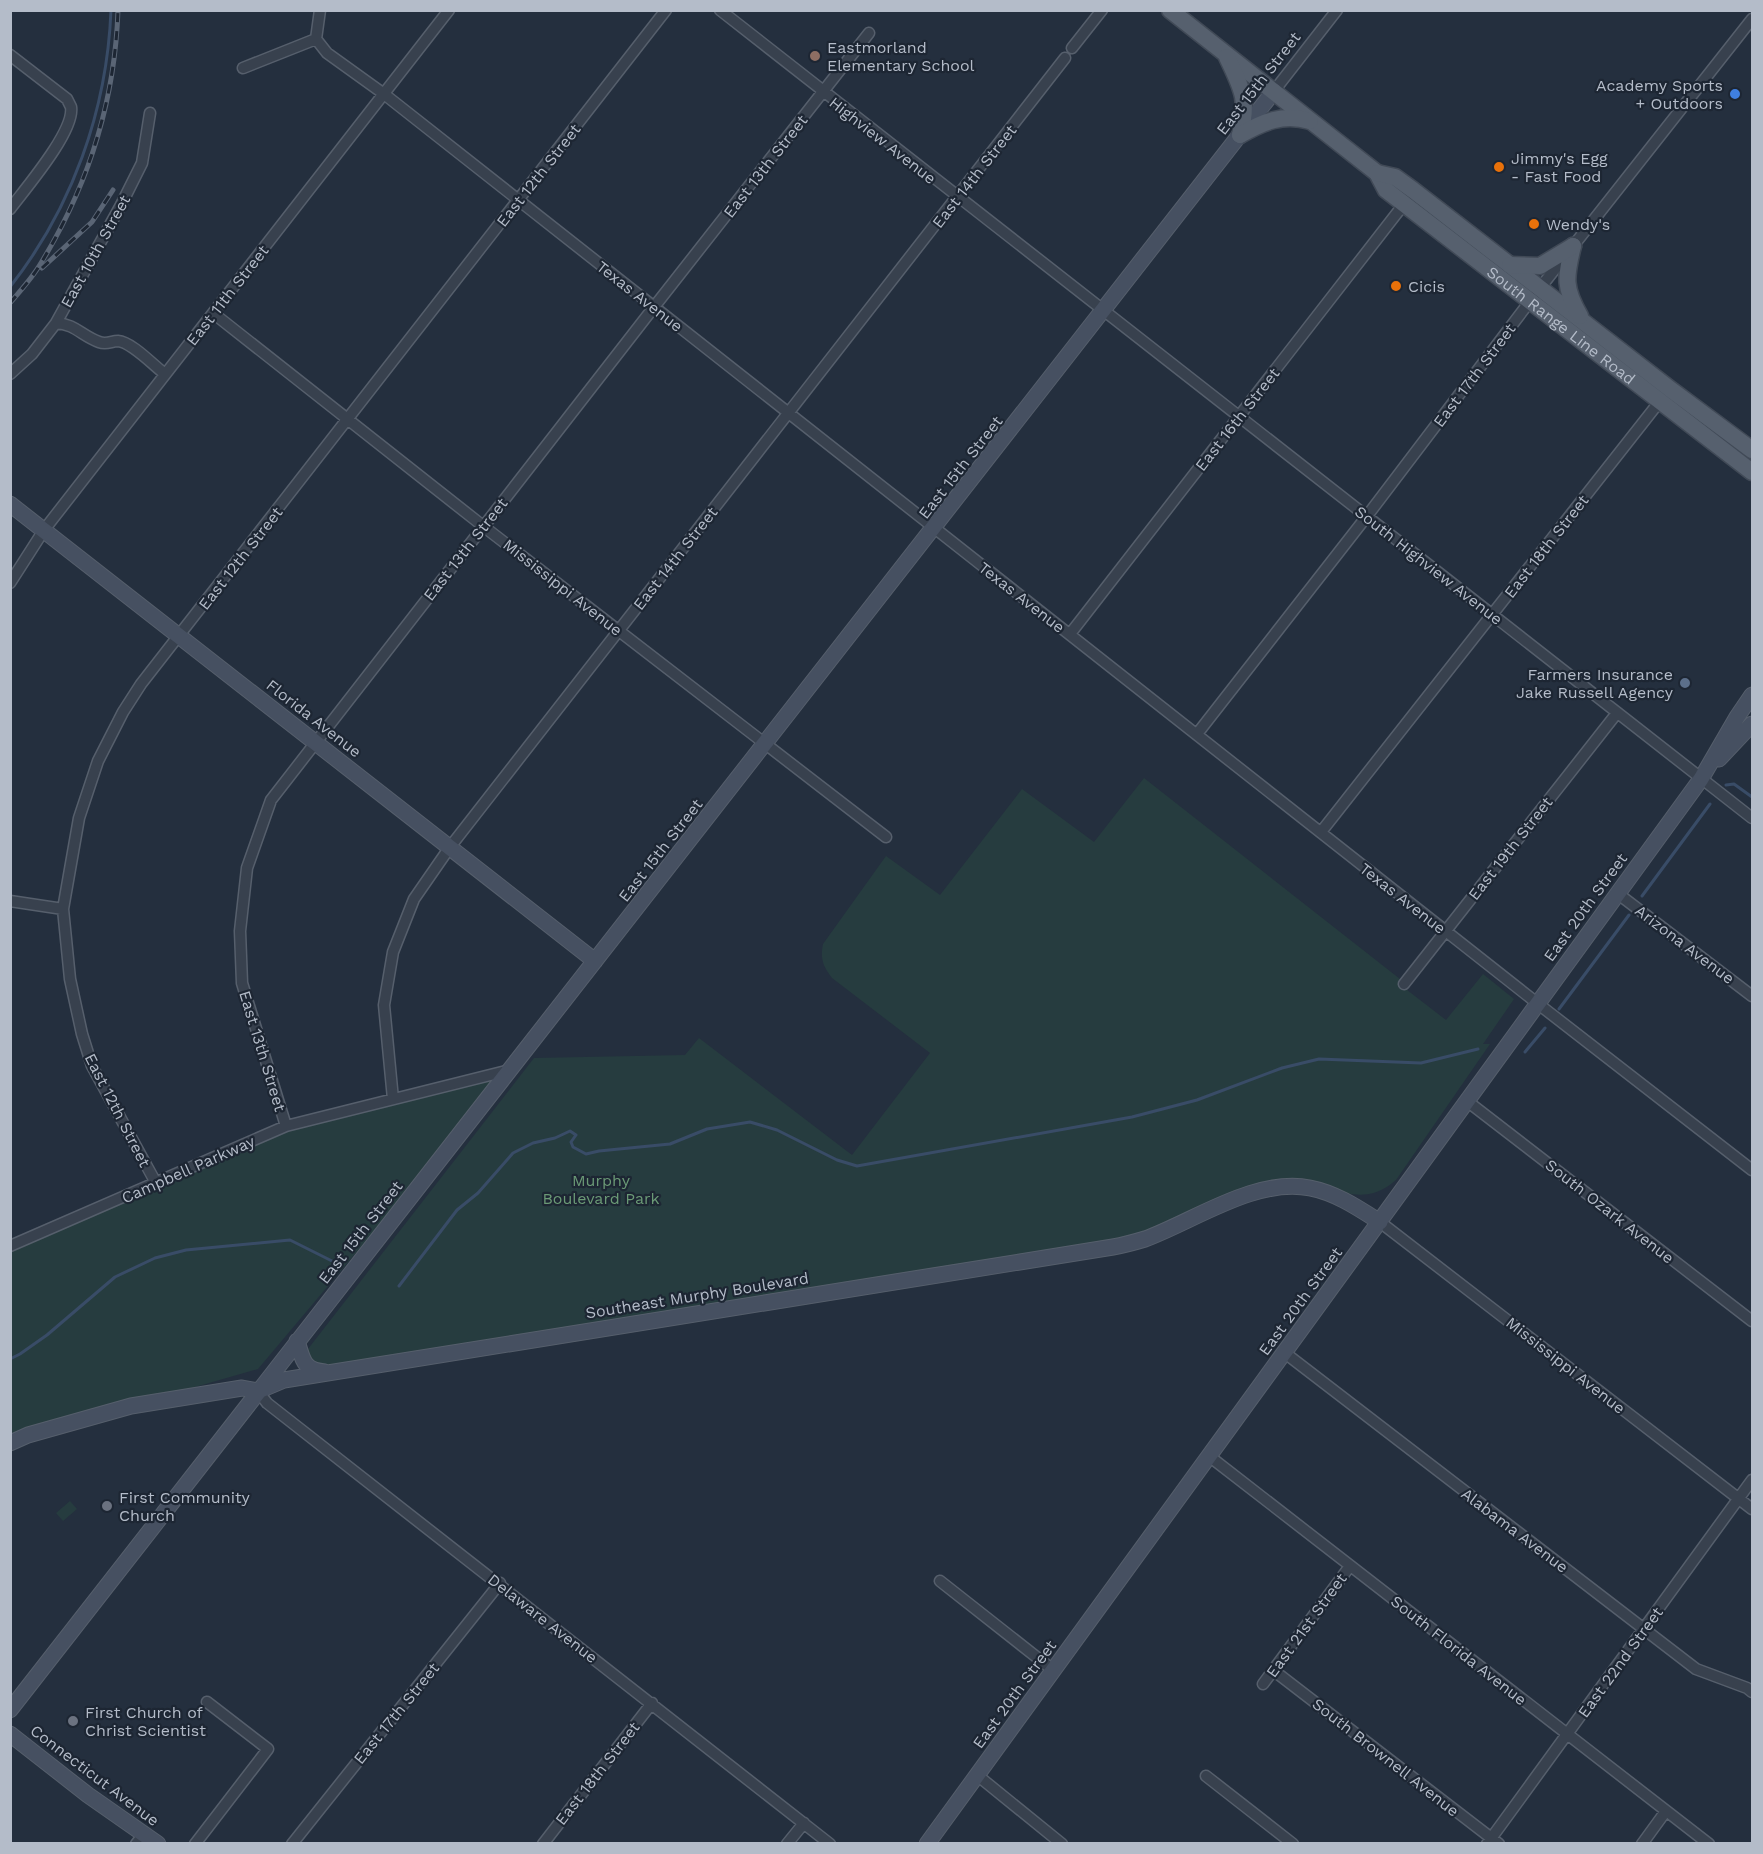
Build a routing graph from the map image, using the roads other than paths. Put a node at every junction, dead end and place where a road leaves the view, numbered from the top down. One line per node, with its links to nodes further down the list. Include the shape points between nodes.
1 (320, 10): 10 (street)
2 (449, 10): 18 (street, East 11th Street)
3 (666, 10): 24 (street, East 12th Street)
4 (720, 10): 16 (street, Highview Avenue)
5 (1102, 10): 11 (street)
6 (1170, 10): 12 (main road, South Range Line Road)
7 (1337, 10): 17 (street, East 15th Street)
8 (1752, 19): 27 (street, East 17th Street)
9 (869, 33): 16 (street, East 13th Street)
10 (316, 39): 15 (street); 18 (street, Texas Avenue, via 327,53)
11 (1072, 48)
12 (1225, 54): 17 (main road, South Range Line Road); 21 (main road, via 1245,101)
13 (10, 55): 26 (street, via 67,99 71,109 58,144)
14 (1065, 58): 23 (street, East 14th Street)
15 (243, 68)
16 (823, 92): 23 (street, Highview Avenue); 31 (street, East 13th Street)
17 (1274, 92): 20 (main road, South Range Line Road); 21 (main road, East 15th Street)
18 (384, 94): 24 (street, Texas Avenue); 32 (street, East 11th Street)
19 (150, 113): 35 (street, East 10th Street, via 142,163)
20 (1314, 123): 21 (main road, via 1279,118); 22 (main road, South Range Line Road)
21 (1240, 135): 33 (main road, East 15th Street)
22 (1377, 173): 25 (main road, South Range Line Road, via 1386,190); 28 (main road, South Range Line Road, via 1395,177)
23 (957, 198): 33 (street, Highview Avenue); 39 (street, East 14th Street)
24 (518, 201): 31 (street, Texas Avenue); 41 (street, East 12th Street)
25 (1404, 204): 30 (main road, South Range Line Road); 40 (street, East 16th Street)
26 (10, 209)
27 (1573, 246): 28 (main road, via 1540,266); 29 (street, East 17th Street); 34 (main road, via 1566,288)
28 (1510, 265): 29 (main road, South Range Line Road)
29 (1540, 288): 30 (street, East 17th Street); 34 (main road, South Range Line Road)
30 (1530, 302): 38 (main road, South Range Line Road); 45 (street, East 17th Street)
31 (654, 307): 39 (street, Texas Avenue); 46 (street, East 13th Street)
32 (213, 312): 37 (street, East 11th Street); 41 (street, Mississippi Avenue)
33 (1104, 312): 40 (street, South Highview Avenue); 47 (main road, East 15th Street)
34 (1584, 322): 42 (main road, South Range Line Road)
35 (56, 323): 36 (street, East 10th Street); 37 (street, via 70,325 99,342 129,345)
36 (10, 374)
37 (165, 374): 48 (street, East 11th Street)
38 (1660, 401): 43 (main road, South Range Line Road); 50 (street, East 18th Street)
39 (789, 413): 47 (street, Texas Avenue); 51 (street, East 14th Street)
40 (1239, 416): 45 (street, South Highview Avenue); 52 (street, East 16th Street)
41 (348, 419): 46 (street, Mississippi Avenue); 53 (street, East 12th Street)
42 (1752, 450)
43 (1752, 472)
44 (10, 504): 48 (main road, Florida Avenue)
45 (1367, 516): 50 (street, South Highview Avenue); 57 (street, East 17th Street)
46 (483, 526): 51 (street, Mississippi Avenue); 58 (street, East 13th Street)
47 (935, 528): 52 (street, Texas Avenue); 59 (main road, East 15th Street)
48 (45, 530): 49 (street, East 11th Street); 53 (main road, Florida Avenue)
49 (10, 583)
50 (1492, 614): 55 (street, South Highview Avenue); 62 (street, East 18th Street)
51 (618, 630): 59 (street, Mississippi Avenue); 64 (street, East 14th Street)
52 (1070, 634): 57 (street, Texas Avenue)
53 (180, 635): 58 (main road, Florida Avenue); 67 (street, East 12th Street, via 141,684 98,761 79,818)
54 (1752, 695): 60 (main road, East 20th Street)
55 (1617, 713): 60 (street, South Highview Avenue); 68 (street, East 19th Street)
56 (1752, 724): 60 (main road, East 20th Street)
57 (1197, 734): 62 (street, Texas Avenue)
58 (315, 741): 64 (main road, Florida Avenue); 76 (street, East 13th Street, via 271,800 247,868 240,932 242,983)
59 (765, 744): 63 (street, Mississippi Avenue); 69 (main road, East 15th Street)
60 (1701, 778): 61 (street, South Highview Avenue); 65 (main road, East 20th Street)
61 (1752, 818)
62 (1321, 832): 68 (street, Texas Avenue)
63 (886, 837)
64 (450, 847): 69 (main road, Florida Avenue); 74 (street, East 14th Street, via 414,899 393,952 384,1005)
65 (1617, 893): 71 (street, Arizona Avenue); 72 (main road, East 20th Street)
66 (10, 901): 67 (street)
67 (63, 909): 78 (street, East 12th Street, via 70,979 92,1066)
68 (1445, 931): 70 (street, East 19th Street); 72 (street, Texas Avenue)
69 (595, 961): 73 (main road, East 15th Street)
70 (1404, 984)
71 (1752, 996)
72 (1537, 1003): 75 (main road, East 20th Street); 77 (street, Texas Avenue)
73 (510, 1070): 74 (street, Campbell Parkway); 82 (main road, East 15th Street)
74 (393, 1099): 76 (street, Campbell Parkway)
75 (1467, 1101): 79 (main road, East 20th Street); 81 (street, South Ozark Avenue)
76 (286, 1126): 78 (street, Campbell Parkway)
77 (1752, 1170)
78 (156, 1183): 80 (street, Campbell Parkway)
79 (1380, 1222): 83 (main road, East 20th Street); 84 (main road, Southeast Murphy Boulevard, via 1326,1192 1283,1186 1260,1191 1144,1239 1113,1247); 89 (street, Mississippi Avenue)
80 (10, 1246)
81 (1752, 1321)
82 (297, 1341): 84 (main road, via 304,1364); 85 (main road, East 15th Street)
83 (1285, 1353): 87 (main road, East 20th Street); 94 (street, Alabama Avenue)
84 (328, 1373): 85 (main road, Southeast Murphy Boulevard, via 284,1380)
85 (258, 1390): 86 (main road, Southeast Murphy Boulevard, via 242,1388 131,1406); 93 (street, Delaware Avenue, via 267,1403); 101 (main road, East 15th Street)
86 (10, 1443)
87 (1209, 1456): 91 (street, South Florida Avenue); 95 (main road, East 20th Street)
88 (1752, 1480): 89 (street, East 22nd Street)
89 (1739, 1499): 90 (street, Mississippi Avenue); 94 (street, East 22nd Street)
90 (1752, 1509)
91 (1350, 1566): 96 (street, East 21st Street); 103 (street, South Florida Avenue)
92 (940, 1581): 95 (street)
93 (500, 1583): 100 (street, Delaware Avenue); 112 (street, East 17th Street)
94 (1645, 1629): 98 (street, Alabama Avenue, via 1696,1669); 103 (street, East 22nd Street)
95 (1053, 1670): 104 (main road, East 20th Street)
96 (1273, 1670): 97 (street, East 21st Street); 109 (street, South Brownell Avenue)
97 (1263, 1684)
98 (1752, 1692)
99 (207, 1702): 111 (street, via 268,1749)
100 (652, 1704): 107 (street, Delaware Avenue); 113 (street, East 18th Street)
101 (10, 1710)
102 (10, 1734): 108 (main road, Connecticut Avenue)
103 (1567, 1734): 106 (street, South Florida Avenue); 109 (street, East 22nd Street)
104 (977, 1775): 116 (main road, East 20th Street); 117 (street)
105 (1206, 1776): 118 (street)
106 (1666, 1810): 119 (street); 120 (street, South Florida Avenue)
107 (804, 1823): 114 (street); 115 (street, Delaware Avenue)
108 (140, 1839): 110 (main road, Connecticut Avenue)
109 (1492, 1842)
110 (158, 1844)
111 (195, 1844)
112 (292, 1844)
113 (543, 1844)
114 (787, 1844)
115 (830, 1844)
116 (927, 1844)
117 (1062, 1844)
118 (1293, 1844)
119 (1642, 1844)
120 (1709, 1844)

